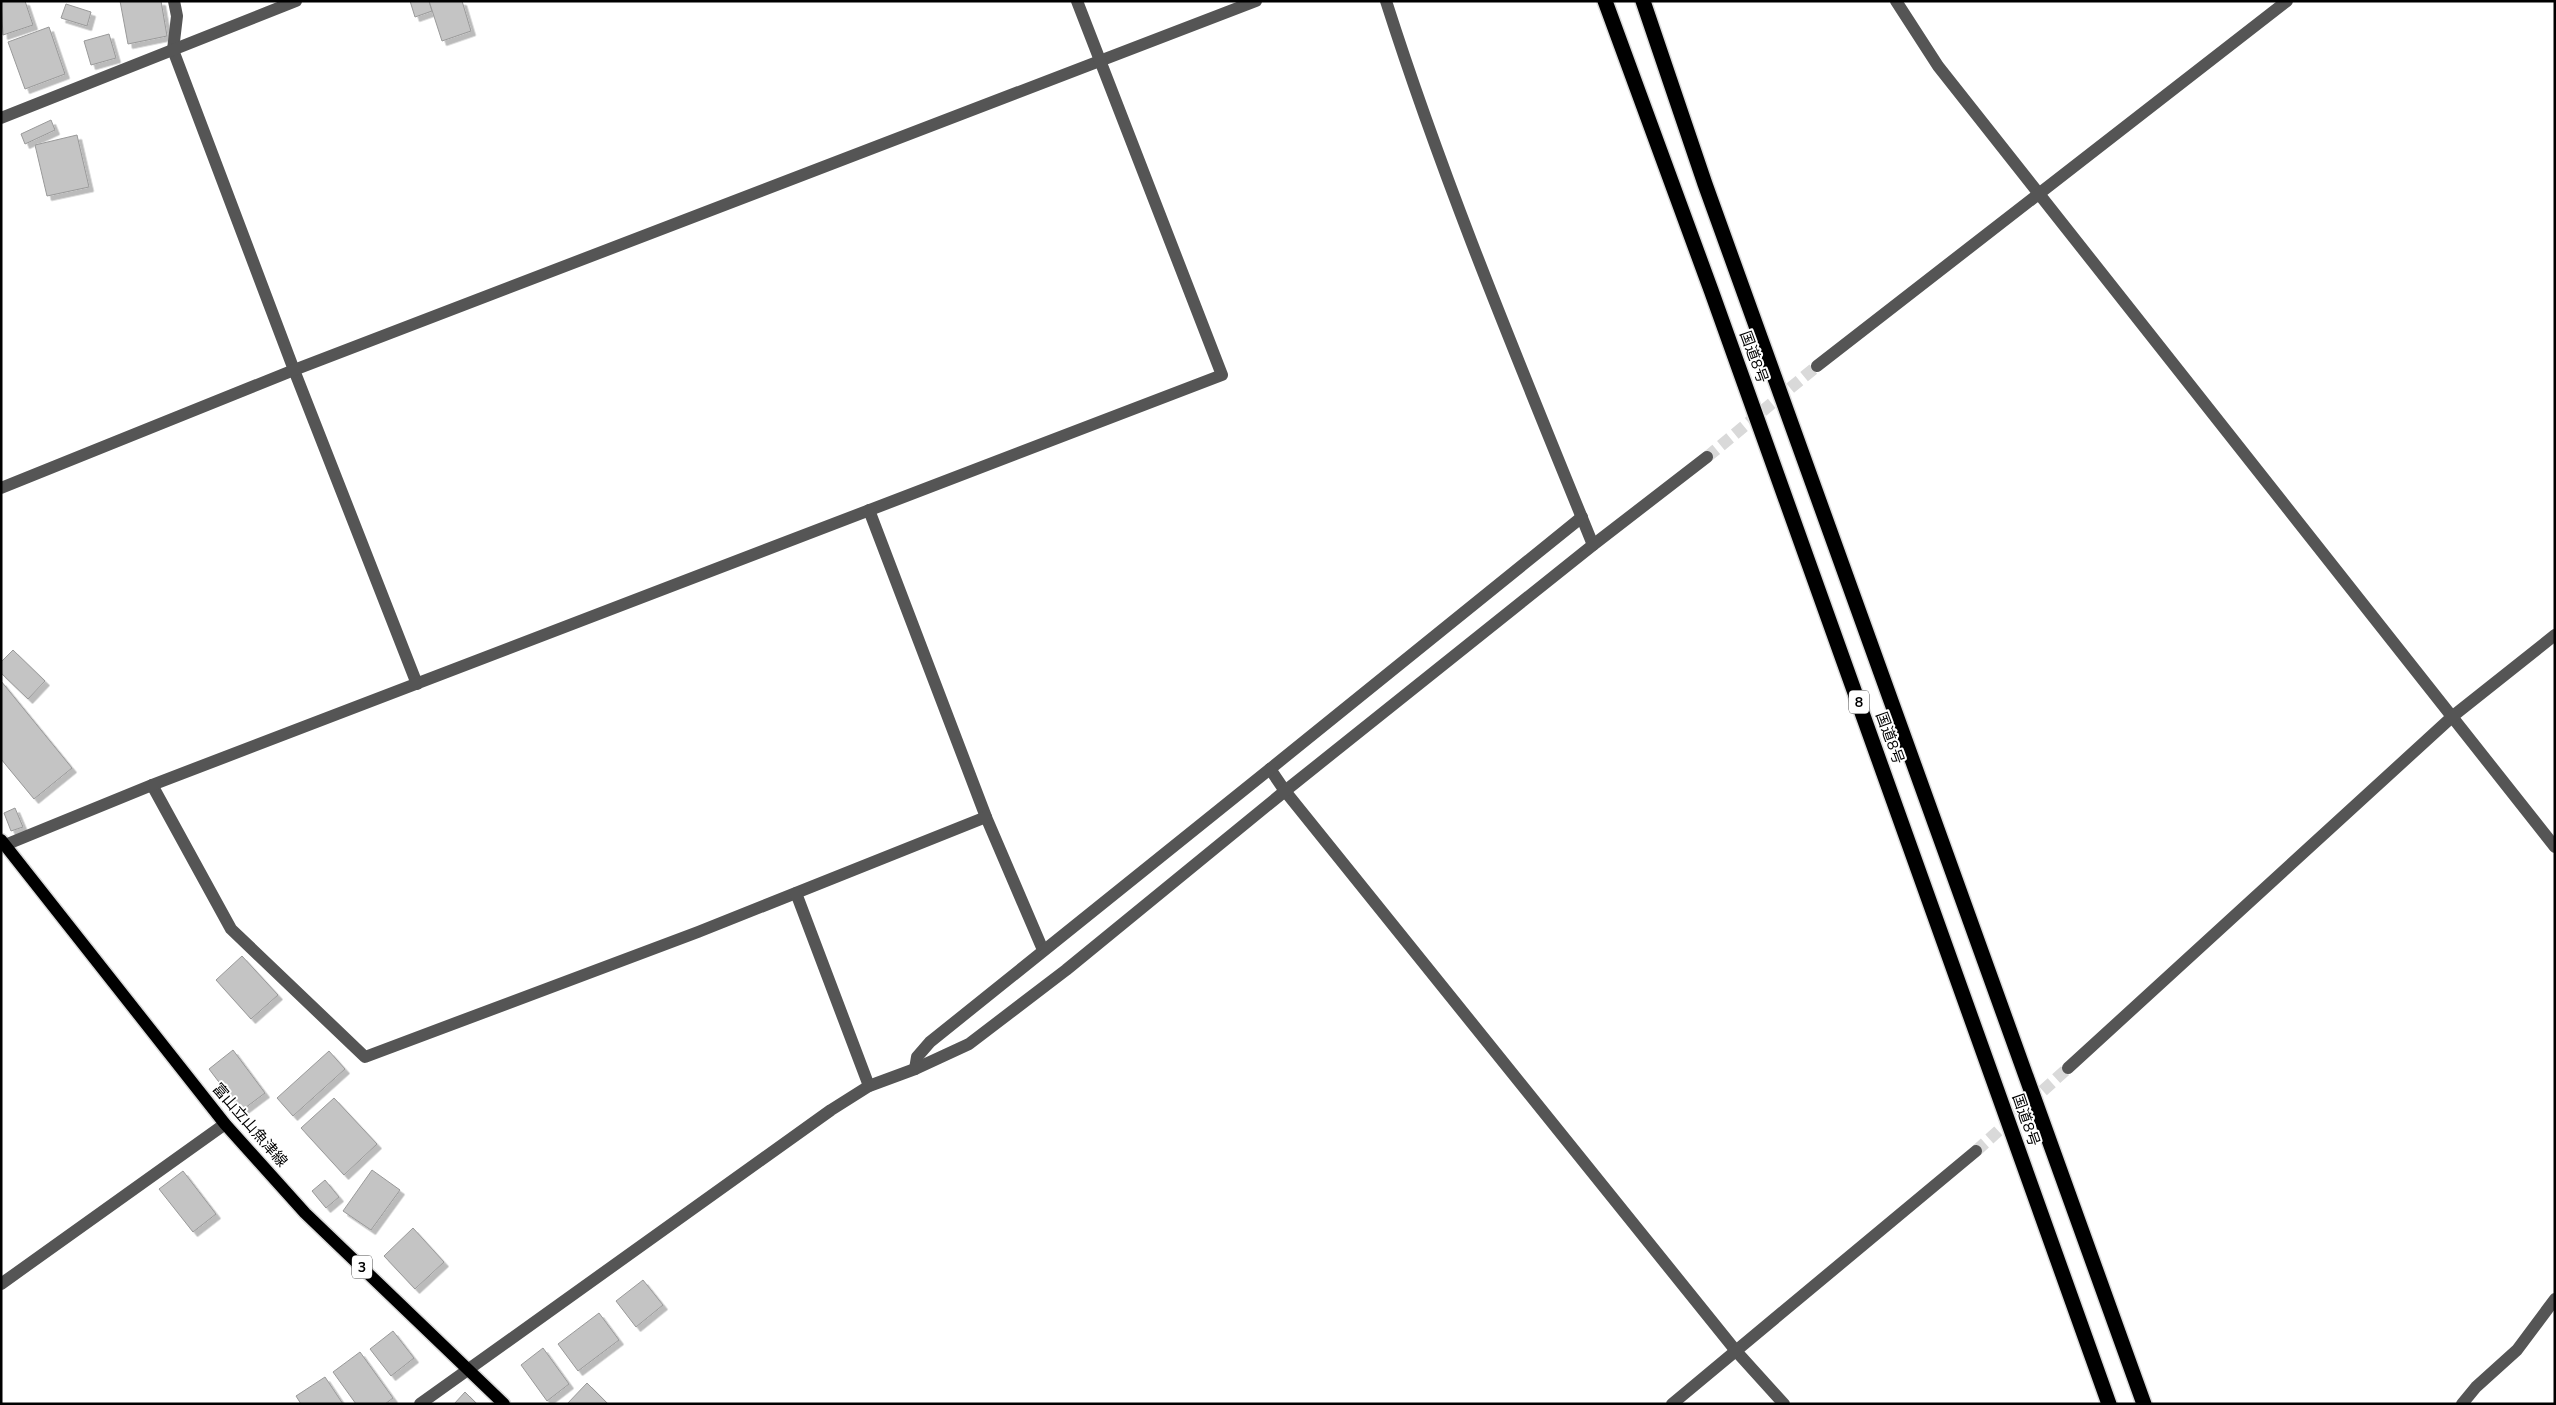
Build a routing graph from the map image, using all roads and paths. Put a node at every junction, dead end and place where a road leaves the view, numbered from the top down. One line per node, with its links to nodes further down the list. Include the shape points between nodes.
1 (174, 1): 10 (street, via 177,16)
2 (296, 1): 10 (street)
3 (1077, 1): 11 (street)
4 (1256, 1): 11 (street)
5 (1386, 1): 19 (street, via 1412,82 1521,372)
6 (1605, 1): 45 (highway, 国道8号 / 8)
7 (1643, 1): 46 (highway, 国道8号 / 8, via 1705,184)
8 (1896, 1): 13 (street, via 1938,66)
9 (2287, 1): 13 (street)
10 (173, 50): 12 (street); 15 (street)
11 (1100, 60): 15 (street); 18 (street, via 1222,375)
12 (1, 118)
13 (2038, 194): 14 (street); 23 (street)
14 (1817, 366)
15 (294, 370): 17 (street); 22 (street)
16 (1707, 457): 20 (street)
17 (1, 488)
18 (869, 510): 22 (street); 27 (street)
19 (1582, 517): 20 (street); 24 (street)
20 (1593, 545): 26 (street)
21 (2555, 635): 23 (street)
22 (417, 684): 25 (street)
23 (2453, 716): 29 (street); 32 (street)
24 (1270, 769): 26 (street); 31 (street)
25 (152, 785): 28 (street); 30 (street, via 231,930 365,1057)
26 (1285, 791): 33 (street, via 1066,970 969,1044); 39 (street)
27 (986, 817): 30 (street); 31 (street)
28 (3, 843): 35 (main road, 富山立山魚津線 / 3)
29 (2555, 847)
30 (796, 893): 34 (street)
31 (1043, 950): 33 (street, via 930,1042 917,1056)
32 (2068, 1068)
33 (915, 1069): 34 (street)
34 (869, 1086): 40 (street)
35 (226, 1124): 37 (street); 40 (main road, 富山立山魚津線 / 3, via 305,1213)
36 (1976, 1151): 39 (street)
37 (1, 1284)
38 (2555, 1300): 47 (street, via 2517,1350)
39 (1736, 1351): 43 (street); 44 (street)
40 (468, 1369): 41 (street); 42 (main road, 富山立山魚津線 / 3)
41 (420, 1404)
42 (504, 1404)
43 (1672, 1404)
44 (1784, 1404)
45 (2109, 1404)
46 (2144, 1404)
47 (2462, 1404)

